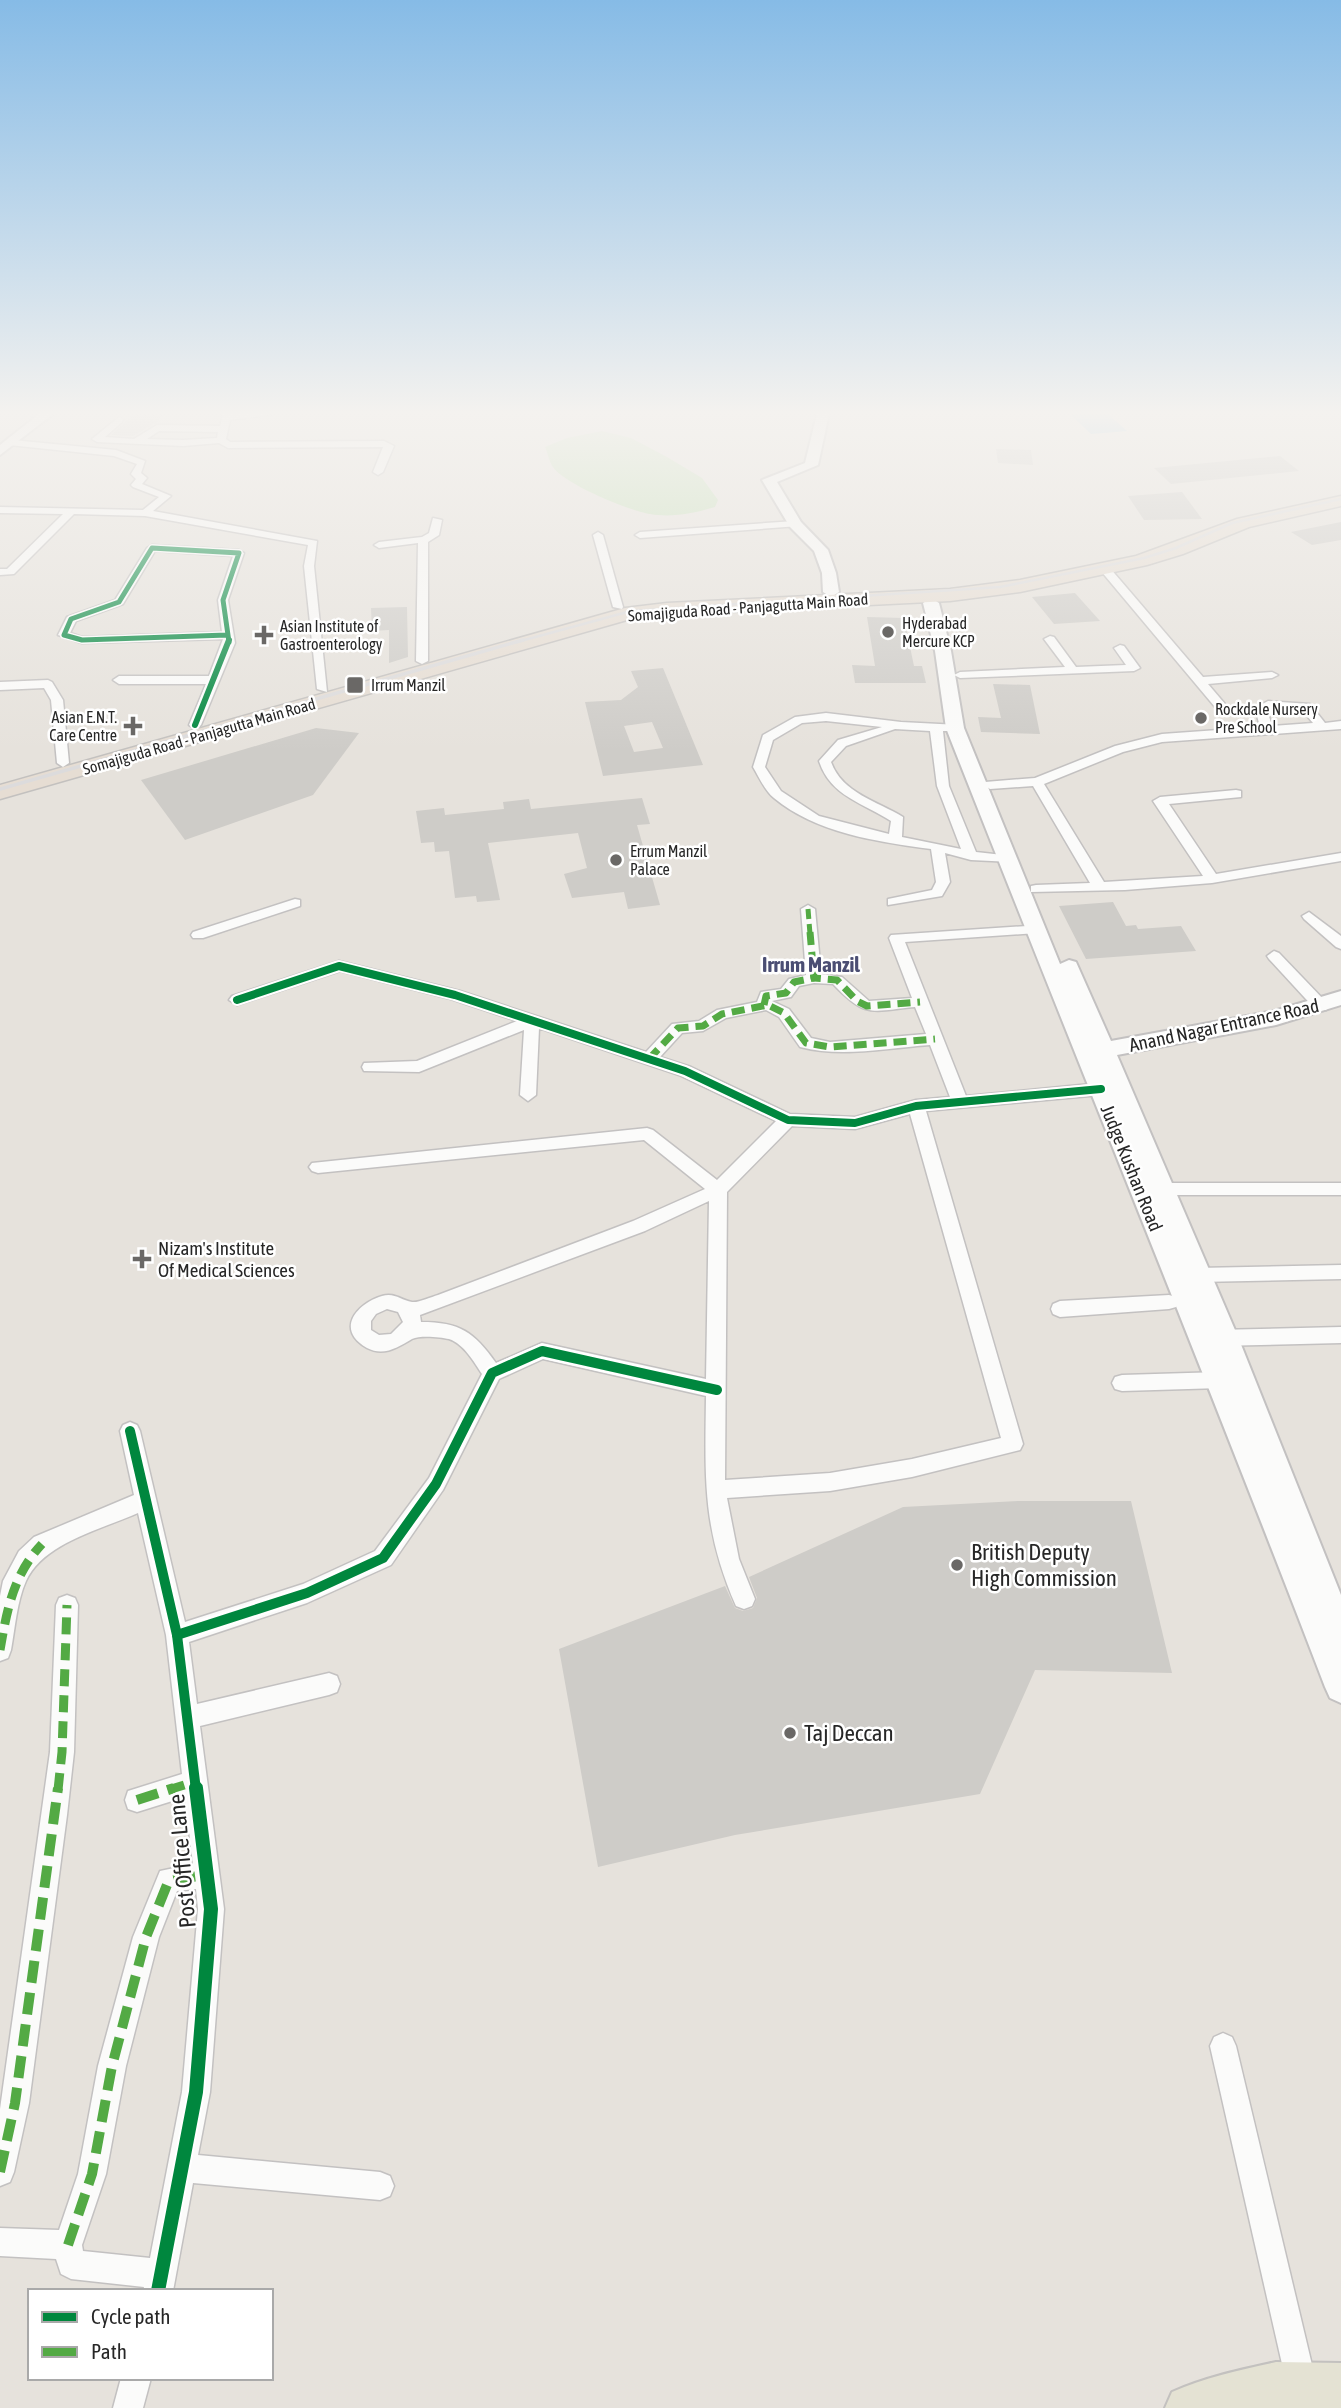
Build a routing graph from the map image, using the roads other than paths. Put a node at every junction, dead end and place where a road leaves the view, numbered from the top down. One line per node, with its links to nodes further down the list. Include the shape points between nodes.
1 (56, 526): 14 (street, via 10,572)
2 (220, 526): 30 (street, via 313,543 309,566)
3 (435, 526): 10 (street, via 432,537)
4 (751, 526): 9 (street)
5 (798, 526): 15 (main road, via 821,550)
6 (1199, 526): 12 (highway, Somajiguda Road - Panjagutta Main Road)
7 (1235, 526): 12 (highway, Somajiguda Road - Panjagutta Main Road, via 1176,550)
8 (598, 535): 17 (street)
9 (640, 535)
10 (423, 541): 11 (street); 22 (street)
11 (379, 545)
12 (1131, 558): 13 (highway, Somajiguda Road - Panjagutta Main Road); 15 (highway, Somajiguda Road - Panjagutta Main Road, via 978,583)
13 (1105, 569): 16 (highway, Somajiguda Road - Panjagutta Main Road, via 974,592); 28 (street)
14 (0, 572)
15 (831, 592): 17 (highway, Somajiguda Road - Panjagutta Main Road)
16 (939, 604): 18 (highway, Somajiguda Road - Panjagutta Main Road, via 883,598 642,611); 24 (main road, Judge Kushan Road); 36 (main road, Judge Kushan Road)
17 (618, 607): 18 (highway, Somajiguda Road - Panjagutta Main Road)
18 (558, 627): 22 (highway, Somajiguda Road - Panjagutta Main Road); 42 (highway, Somajiguda Road - Panjagutta Main Road, via 122,760)
19 (227, 635): 19 (street, via 82,640 64,635 71,619 119,602 152,548 239,553 223,600); 27 (street, via 229,643)
20 (1050, 639): 23 (street)
21 (1120, 649): 23 (street, via 1134,668)
22 (422, 661): 30 (highway, Somajiguda Road - Panjagutta Main Road)
23 (1074, 672): 24 (street)
24 (960, 675): 41 (main road, Judge Kushan Road, via 968,728)
25 (1272, 675): 28 (street)
26 (119, 680): 27 (street)
27 (215, 680): 32 (street)
28 (1200, 681): 31 (street)
29 (0, 686): 38 (street, via 48,684 59,709)
30 (323, 689): 32 (highway, Somajiguda Road - Panjagutta Main Road)
31 (1219, 704)
32 (195, 725): 38 (highway, Somajiguda Road - Panjagutta Main Road)
33 (1341, 725): 35 (street)
34 (901, 726): 36 (street); 44 (street, via 842,743 825,761 837,786 898,820); 44 (street, via 826,717 799,720 767,738 759,767 776,794 814,819)
35 (1321, 726): 37 (street); 37 (street, via 1306,707 1268,705 1261,708)
36 (945, 728): 46 (street, via 943,786); 48 (main road, Judge Kushan Road)
37 (1267, 730): 40 (street, via 1162,738)
38 (63, 763): 39 (highway, Somajiguda Road - Panjagutta Main Road)
39 (0, 780)
40 (1037, 782): 41 (street); 50 (street)
41 (990, 785): 51 (main road, Judge Kushan Road)
42 (0, 792)
43 (1236, 794): 49 (street, via 1160,801)
44 (895, 840): 45 (street)
45 (937, 846): 46 (street); 52 (street, via 943,882 937,893)
46 (971, 856): 48 (street)
47 (1341, 857): 49 (street)
48 (1007, 859): 56 (main road, Judge Kushan Road)
49 (1212, 879): 50 (street)
50 (1099, 886): 51 (street)
51 (1036, 889): 67 (main road, Judge Kushan Road)
52 (892, 902)
53 (295, 903): 57 (street)
54 (808, 909): 60 (street)
55 (1309, 916): 58 (street)
56 (1037, 928): 62 (street, via 895,939); 70 (main road, Judge Kushan Road)
57 (198, 935)
58 (1341, 944)
59 (1275, 956): 63 (street)
60 (814, 978): 62 (street, via 837,980 867,1006); 64 (street, via 794,982 786,993 766,996)
61 (237, 1000): 65 (street, via 339,966 455,995)
62 (920, 1002): 66 (street)
63 (1331, 1002): 67 (main road, Anand Nagar Entrance Road, via 1276,1018)
64 (764, 1005): 66 (street, via 784,1013 806,1043 843,1046); 68 (street, via 722,1014 703,1026 678,1028)
65 (532, 1021): 68 (street); 69 (street, via 419,1066); 71 (street)
66 (935, 1039): 72 (street)
67 (1106, 1049): 76 (main road, Judge Kushan Road)
68 (649, 1059): 74 (street)
69 (370, 1068)
70 (1101, 1089): 72 (street); 84 (main road, Judge Kushan Road)
71 (528, 1095)
72 (960, 1102): 73 (street)
73 (916, 1106): 74 (street, via 855,1124); 90 (street, via 1013,1444 830,1482)
74 (788, 1120): 78 (street)
75 (318, 1167): 78 (street, via 647,1134)
76 (1162, 1189): 77 (street); 80 (main road, Judge Kushan Road)
77 (1341, 1189)
78 (718, 1190): 85 (street, via 639,1226 442,1301 410,1320 458,1333); 88 (street)
79 (1341, 1272): 80 (street)
80 (1198, 1275): 84 (main road, Judge Kushan Road)
81 (1169, 1303): 82 (street)
82 (1060, 1310)
83 (1341, 1335): 84 (street)
84 (1214, 1338): 86 (main road, Judge Kushan Road); 94 (main road, Judge Kushan Road)
85 (492, 1373): 88 (street, via 541,1351); 95 (street, via 436,1484 383,1558 307,1593)
86 (1221, 1380): 87 (street); 98 (main road, Judge Kushan Road)
87 (1122, 1383)
88 (717, 1390): 90 (street)
89 (130, 1431): 91 (street, Post Office Lane)
90 (715, 1490): 92 (street, via 732,1574)
91 (146, 1500): 95 (street, Post Office Lane); 96 (street, via 42,1545 27,1558 14,1581)
92 (744, 1599)
93 (67, 1605): 105 (street, via 55,1815 15,2103)
94 (1341, 1634)
95 (177, 1635): 99 (street, Post Office Lane)
96 (0, 1650)
97 (329, 1684): 99 (street)
98 (1341, 1687)
99 (186, 1718): 100 (street, Post Office Lane)
100 (194, 1782): 101 (street); 102 (street, Post Office Lane)
101 (136, 1800)
102 (207, 1875): 104 (street, Post Office Lane, via 211,1909 196,2092); 108 (street, via 170,1880 146,1937 112,2066 92,2174)
103 (1223, 2046): 111 (street)
104 (181, 2168): 106 (street); 109 (street, Post Office Lane)
105 (0, 2172)
106 (380, 2186)
107 (0, 2242): 108 (street)
108 (68, 2245): 109 (street, via 71,2264)
109 (159, 2282)
110 (135, 2380): 112 (street)
111 (1321, 2386): 113 (main road, via 1276,2385)
112 (128, 2408)
113 (1188, 2408)

